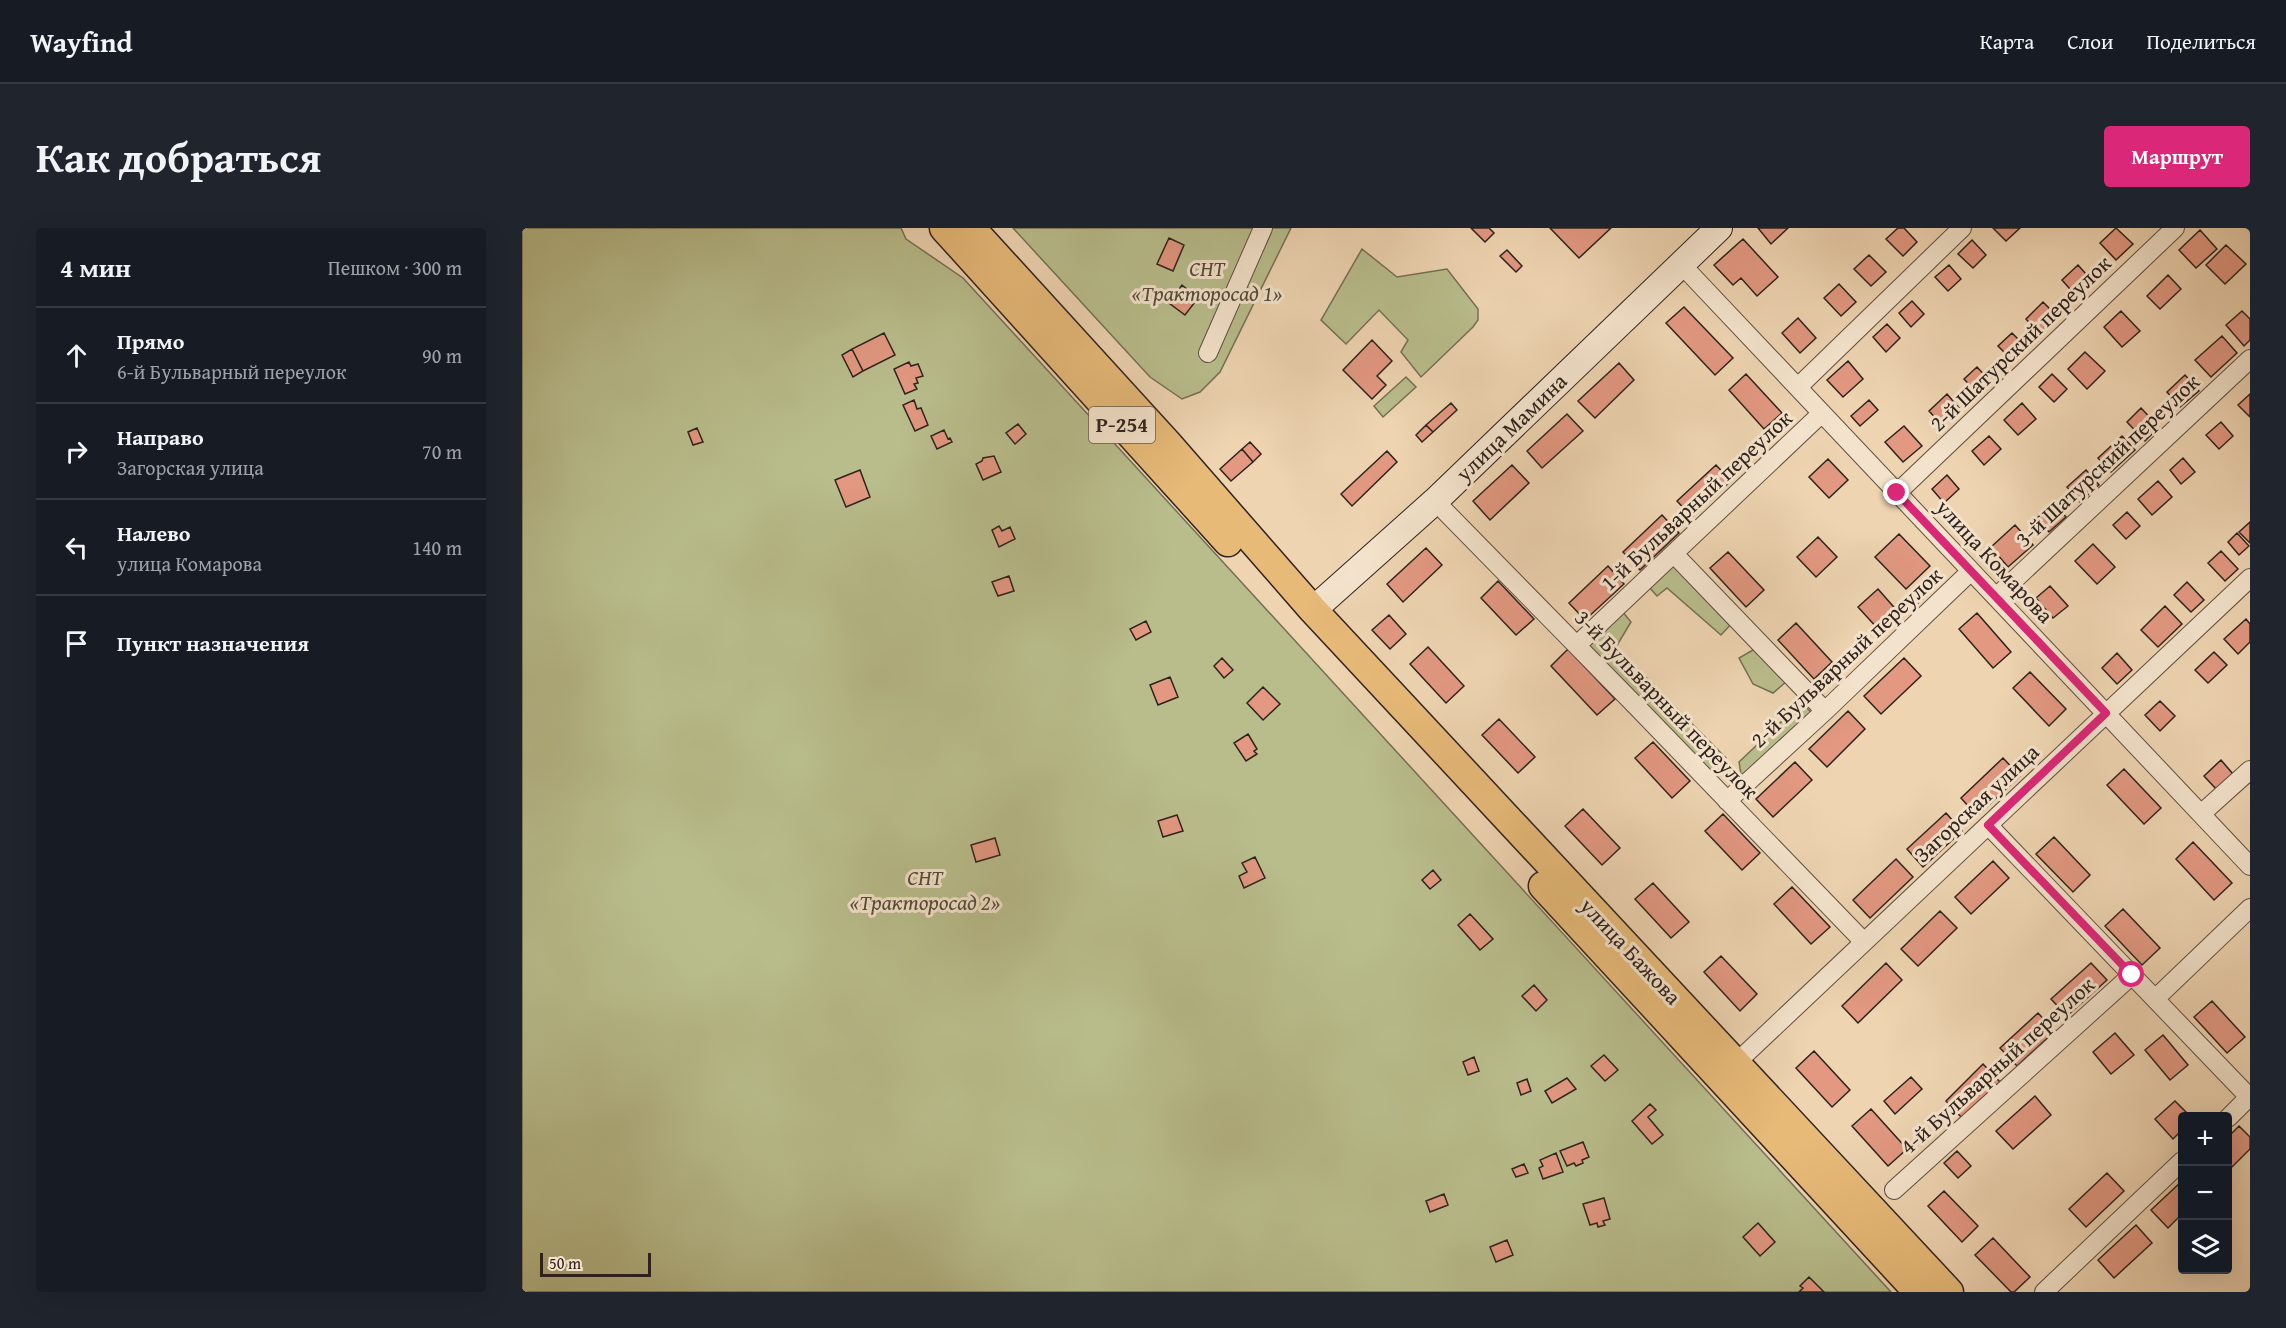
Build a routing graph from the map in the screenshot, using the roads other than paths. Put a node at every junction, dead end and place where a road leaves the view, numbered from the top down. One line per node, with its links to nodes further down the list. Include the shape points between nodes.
1 (944, 228): 18 (main road, Р-254)
2 (971, 228): 18 (main road, Р-254, via 1168,444)
3 (1263, 228): 8 (street)
4 (1719, 228): 7 (main road, улица Мамина)
5 (1962, 228): 10 (street)
6 (2175, 228): 12 (street, 2-й Шатурский переулок)
7 (1681, 264): 10 (street, улица Комарова); 13 (main road, улица Мамина)
8 (1208, 353)
9 (2250, 359): 17 (street, 3-й Шатурский переулок)
10 (1798, 387): 11 (street, улица Комарова)
11 (1822, 413): 12 (street, улица Комарова); 14 (street, 1-й Бульварный переулок)
12 (1897, 493): 15 (street, улица Комарова)
13 (1435, 501): 18 (main road, улица Мамина); 19 (street, 3-й Бульварный переулок)
14 (1675, 555): 19 (street, 1-й Бульварный переулок); 20 (street)
15 (1971, 571): 17 (street, улица Комарова); 20 (street, 2-й Бульварный переулок)
16 (2250, 578): 21 (street, Загорская улица)
17 (1996, 597): 21 (street, улица Комарова)
18 (1306, 616): 31 (main road, улица Бажова); 36 (main road, улица Бажова)
19 (1577, 645): 23 (street, 3-й Бульварный переулок)
20 (1825, 711): 23 (street, 2-й Бульварный переулок)
21 (2106, 713): 24 (street, улица Комарова); 25 (street, Загорская улица)
22 (2250, 770): 24 (street)
23 (1727, 801): 28 (street, 3-й Бульварный переулок)
24 (2201, 814): 26 (street, улица Комарова)
25 (1988, 825): 28 (street, Загорская улица); 29 (street)
26 (2250, 866)
27 (2250, 908): 30 (street)
28 (1864, 942): 31 (street, Загорская улица)
29 (2132, 975): 30 (street); 35 (street, 4-й Бульварный переулок)
30 (2155, 999): 32 (street)
31 (1736, 1063): 37 (main road, улица Бажова)
32 (2250, 1098): 33 (street)
33 (2232, 1114)
34 (2178, 1165): 38 (street)
35 (1894, 1190)
36 (1910, 1285)
37 (1949, 1292)
38 (2044, 1292)

